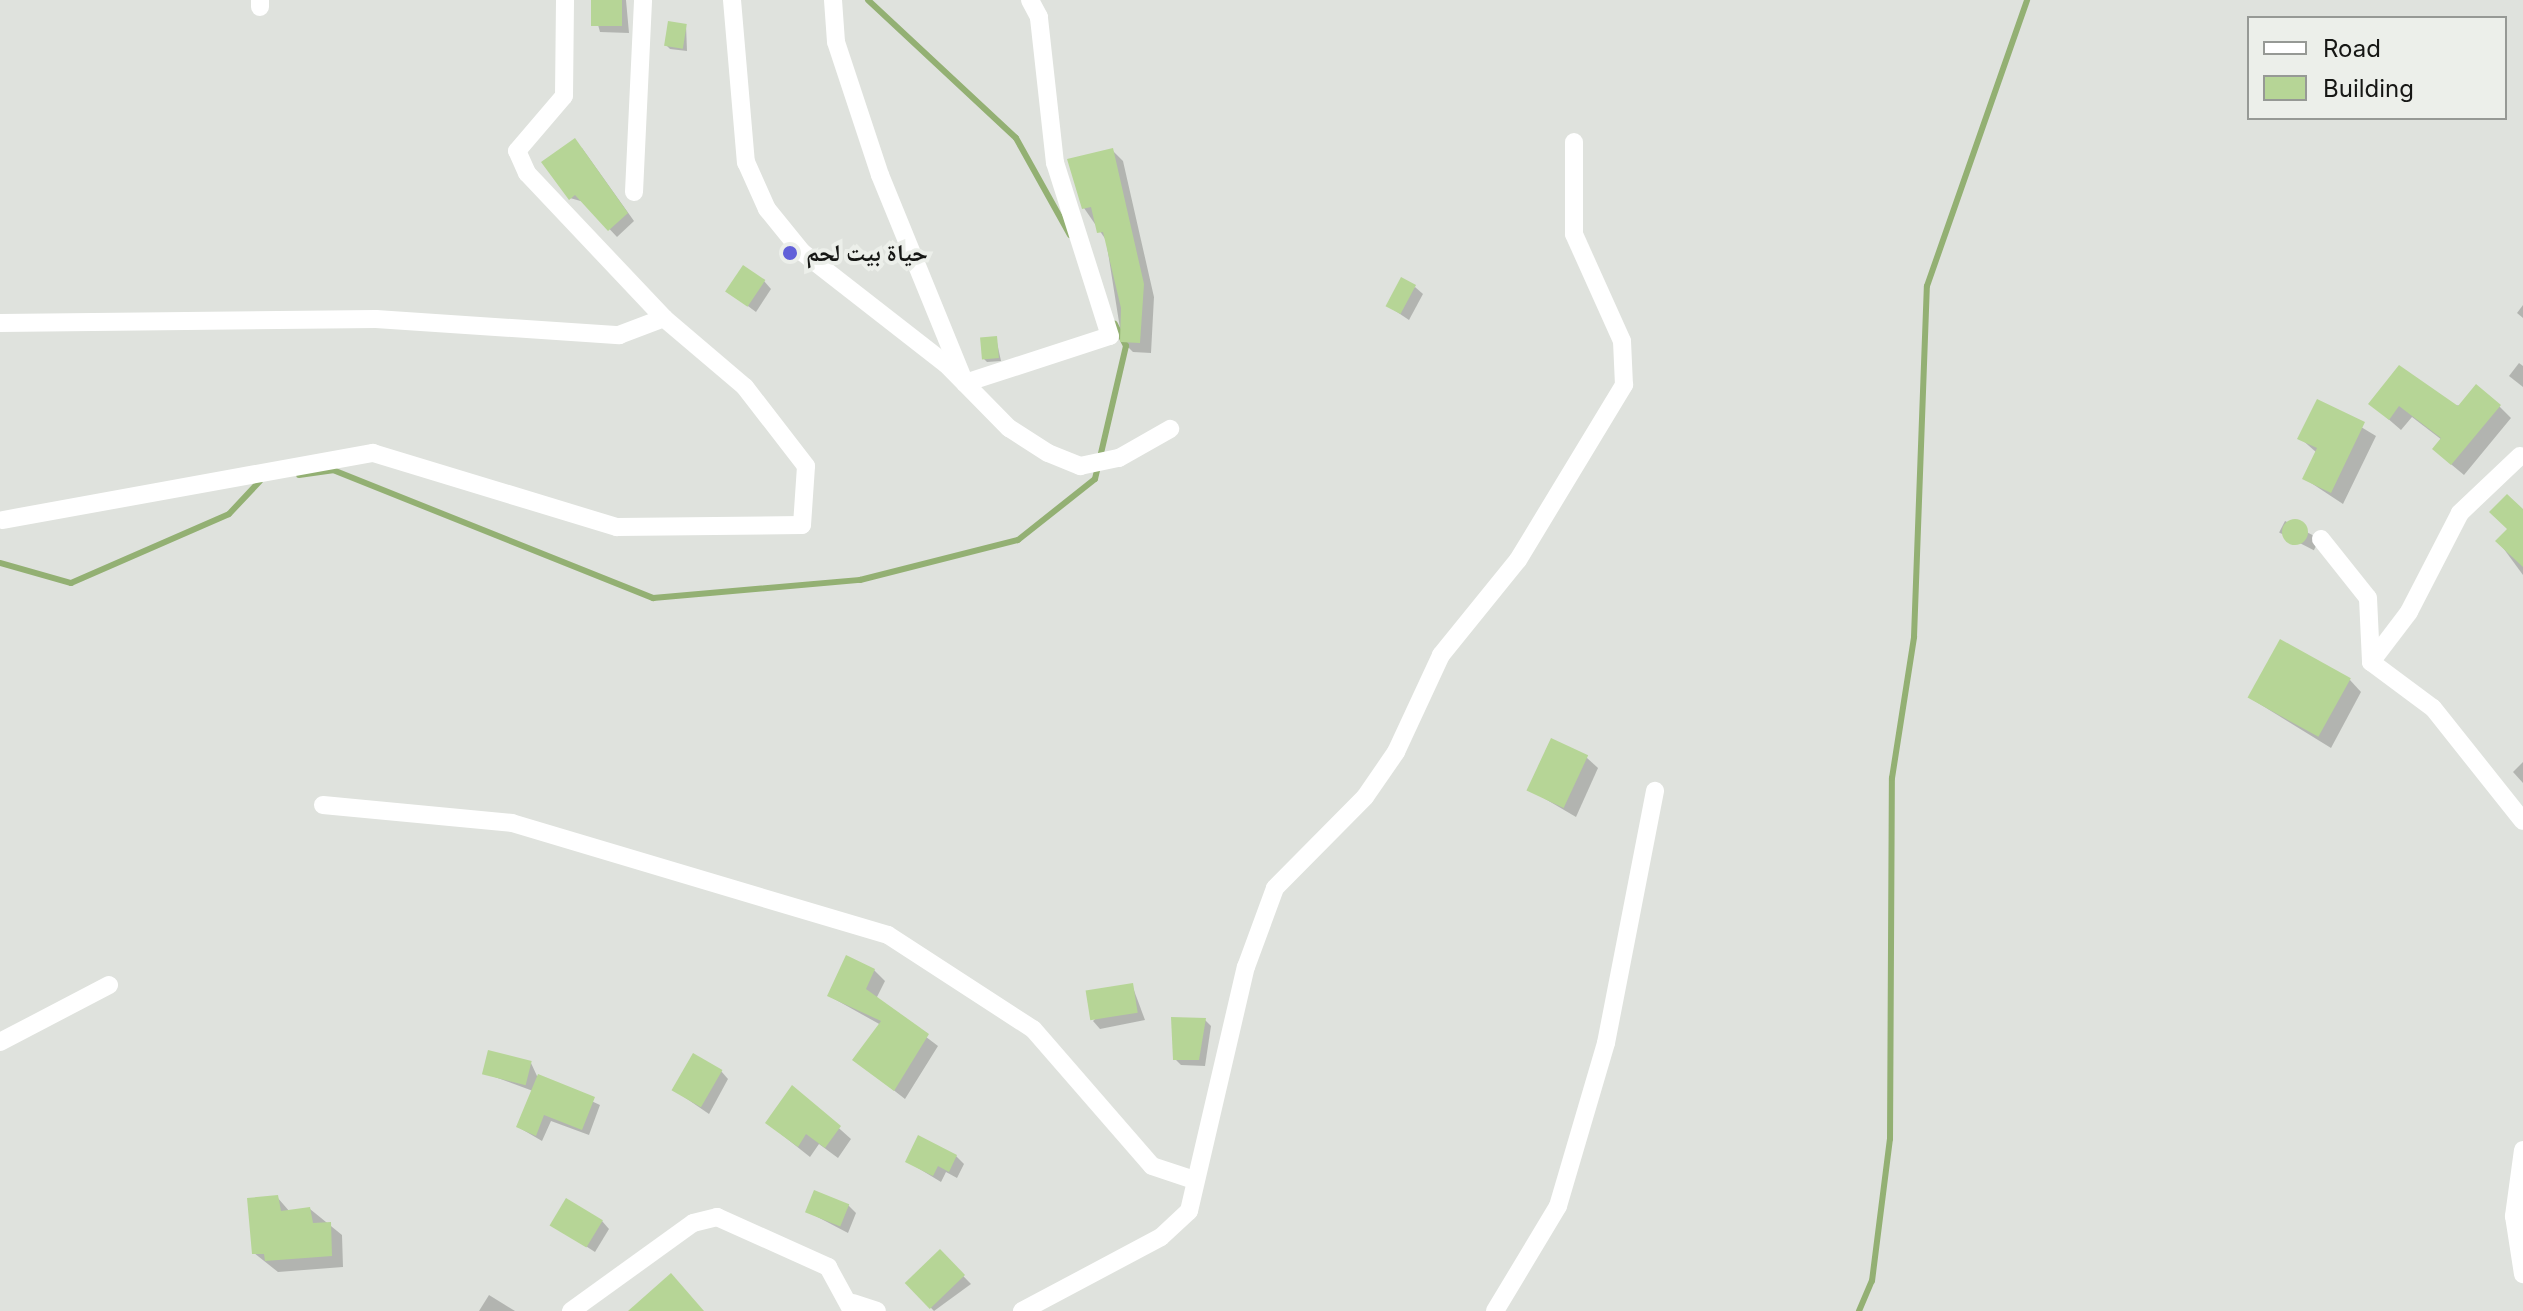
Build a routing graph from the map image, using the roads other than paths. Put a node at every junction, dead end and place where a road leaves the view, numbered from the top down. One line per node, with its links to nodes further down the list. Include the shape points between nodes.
1 (565, 0): 8 (street, via 564,96 517,151 527,173)
2 (643, 0): 7 (street)
3 (732, 0): 10 (street, via 746,162 767,209 802,252)
4 (833, 0): 10 (street, via 836,42 880,175)
5 (1030, 0): 10 (street, via 1039,17 1055,163 1110,336)
6 (1574, 142): 22 (street, via 1574,234 1622,341 1624,385 1518,560 1441,655 1396,752 1365,797 1275,888 1246,967)
7 (634, 192)
8 (664, 318): 9 (street, via 619,335 376,319); 13 (street, via 745,387 806,466 802,525 617,527 373,453)
9 (0, 323)
10 (965, 383): 11 (street, via 1009,428 1080,466 1119,458)
11 (1170, 429)
12 (2520, 456): 15 (street, via 2460,513 2409,612)
13 (3, 520)
14 (2321, 539): 15 (street, via 2368,598)
15 (2371, 662): 18 (street, via 2433,708)
16 (1655, 791): 28 (street, via 1606,1043 1558,1206)
17 (323, 805): 22 (street, via 512,823 888,935 1033,1029 1152,1166)
18 (2523, 821)
19 (109, 985): 20 (street)
20 (0, 1042)
21 (2523, 1150): 23 (street, via 2514,1216)
22 (1194, 1180): 27 (street, via 1189,1211 1161,1237)
23 (2523, 1274)
24 (853, 1307): 25 (street, via 828,1267 717,1217 693,1223); 26 (street)
25 (571, 1311)
26 (877, 1311)
27 (1022, 1311)
28 (1495, 1311)

